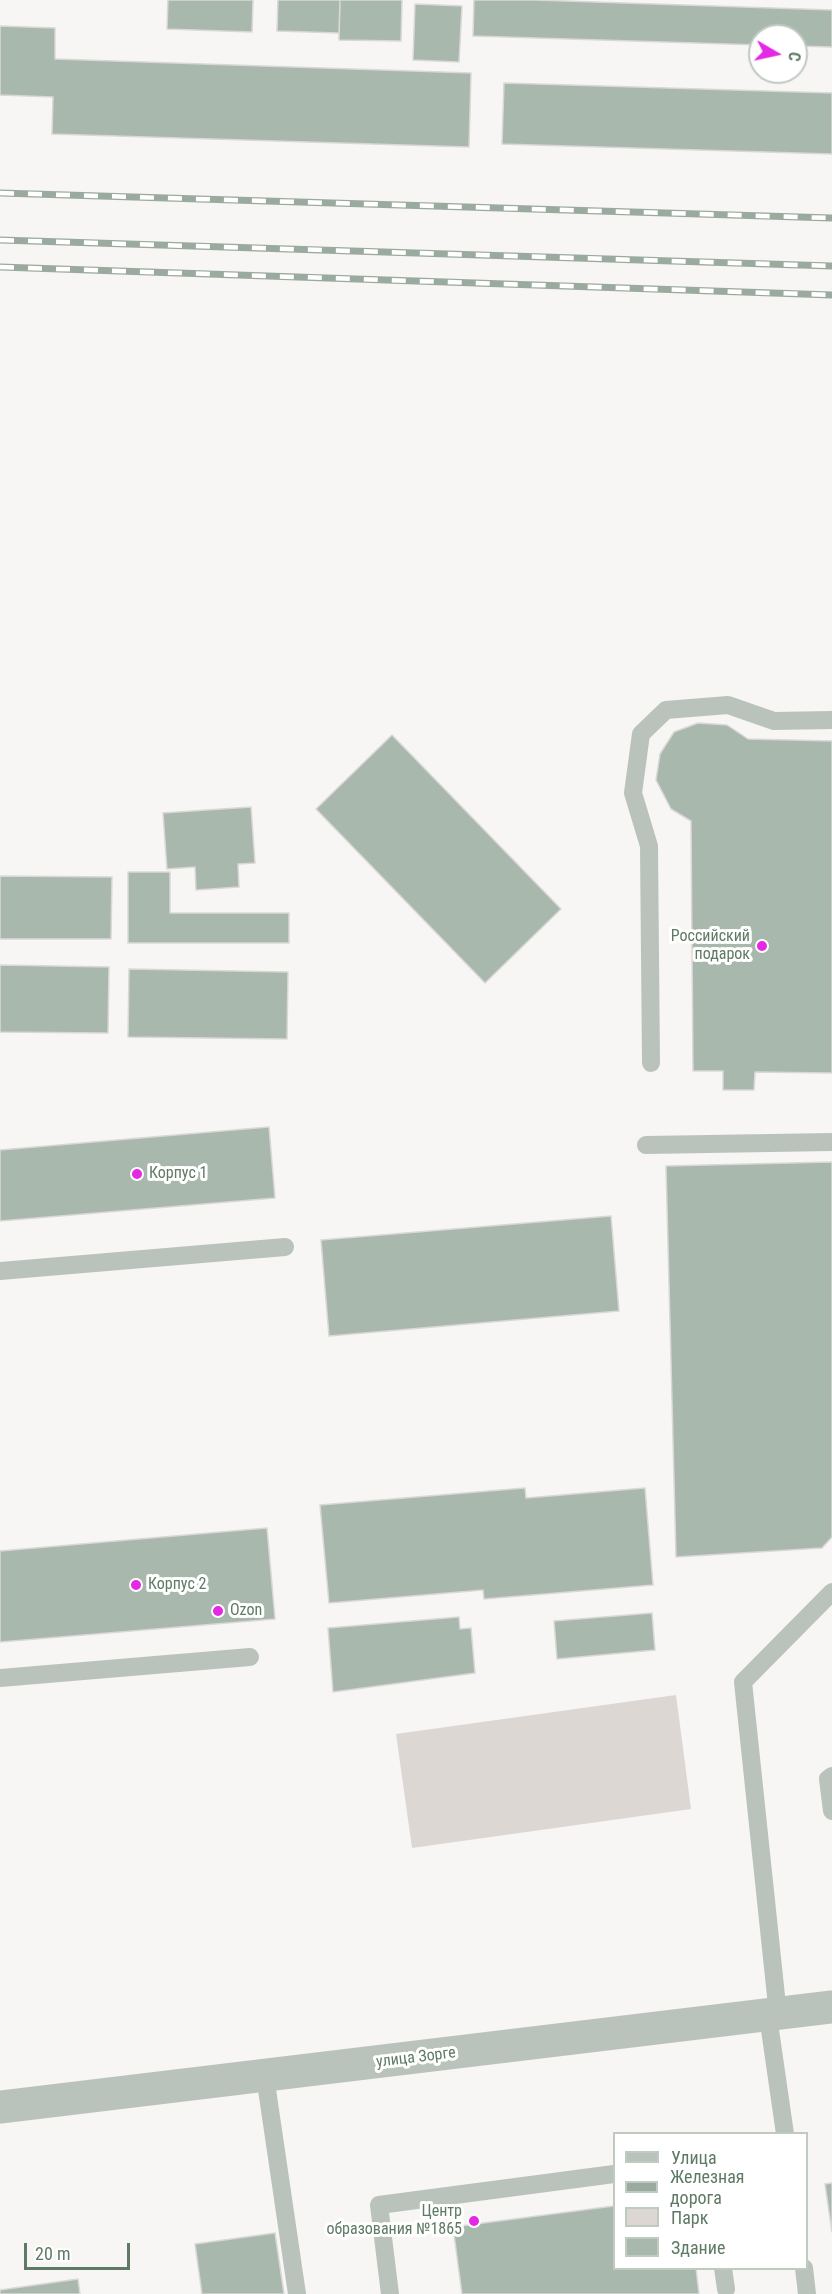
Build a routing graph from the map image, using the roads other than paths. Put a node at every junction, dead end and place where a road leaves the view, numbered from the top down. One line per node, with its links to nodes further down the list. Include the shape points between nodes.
1 (832, 720): 2 (lane, via 774,721 728,705 697,707 666,710 641,734 633,793 649,846)
2 (651, 1063)
3 (832, 1142): 4 (lane)
4 (646, 1144)
5 (285, 1247): 6 (lane)
6 (0, 1271)
7 (832, 1592): 13 (lane, via 743,1682)
8 (250, 1657): 9 (lane)
9 (0, 1678)
10 (832, 1776): 11 (lane, via 828,1779)
11 (832, 1811)
12 (832, 2007): 13 (street, улица Зорге)
13 (773, 2015): 14 (street, улица Зорге); 16 (lane)
14 (265, 2076): 15 (street, улица Зорге); 21 (lane)
15 (0, 2107)
16 (785, 2132)
17 (613, 2174): 22 (lane, via 379,2205)
18 (723, 2270): 20 (lane)
19 (804, 2270): 23 (lane)
20 (726, 2289)
21 (297, 2294)
22 (390, 2294)
23 (807, 2294)

